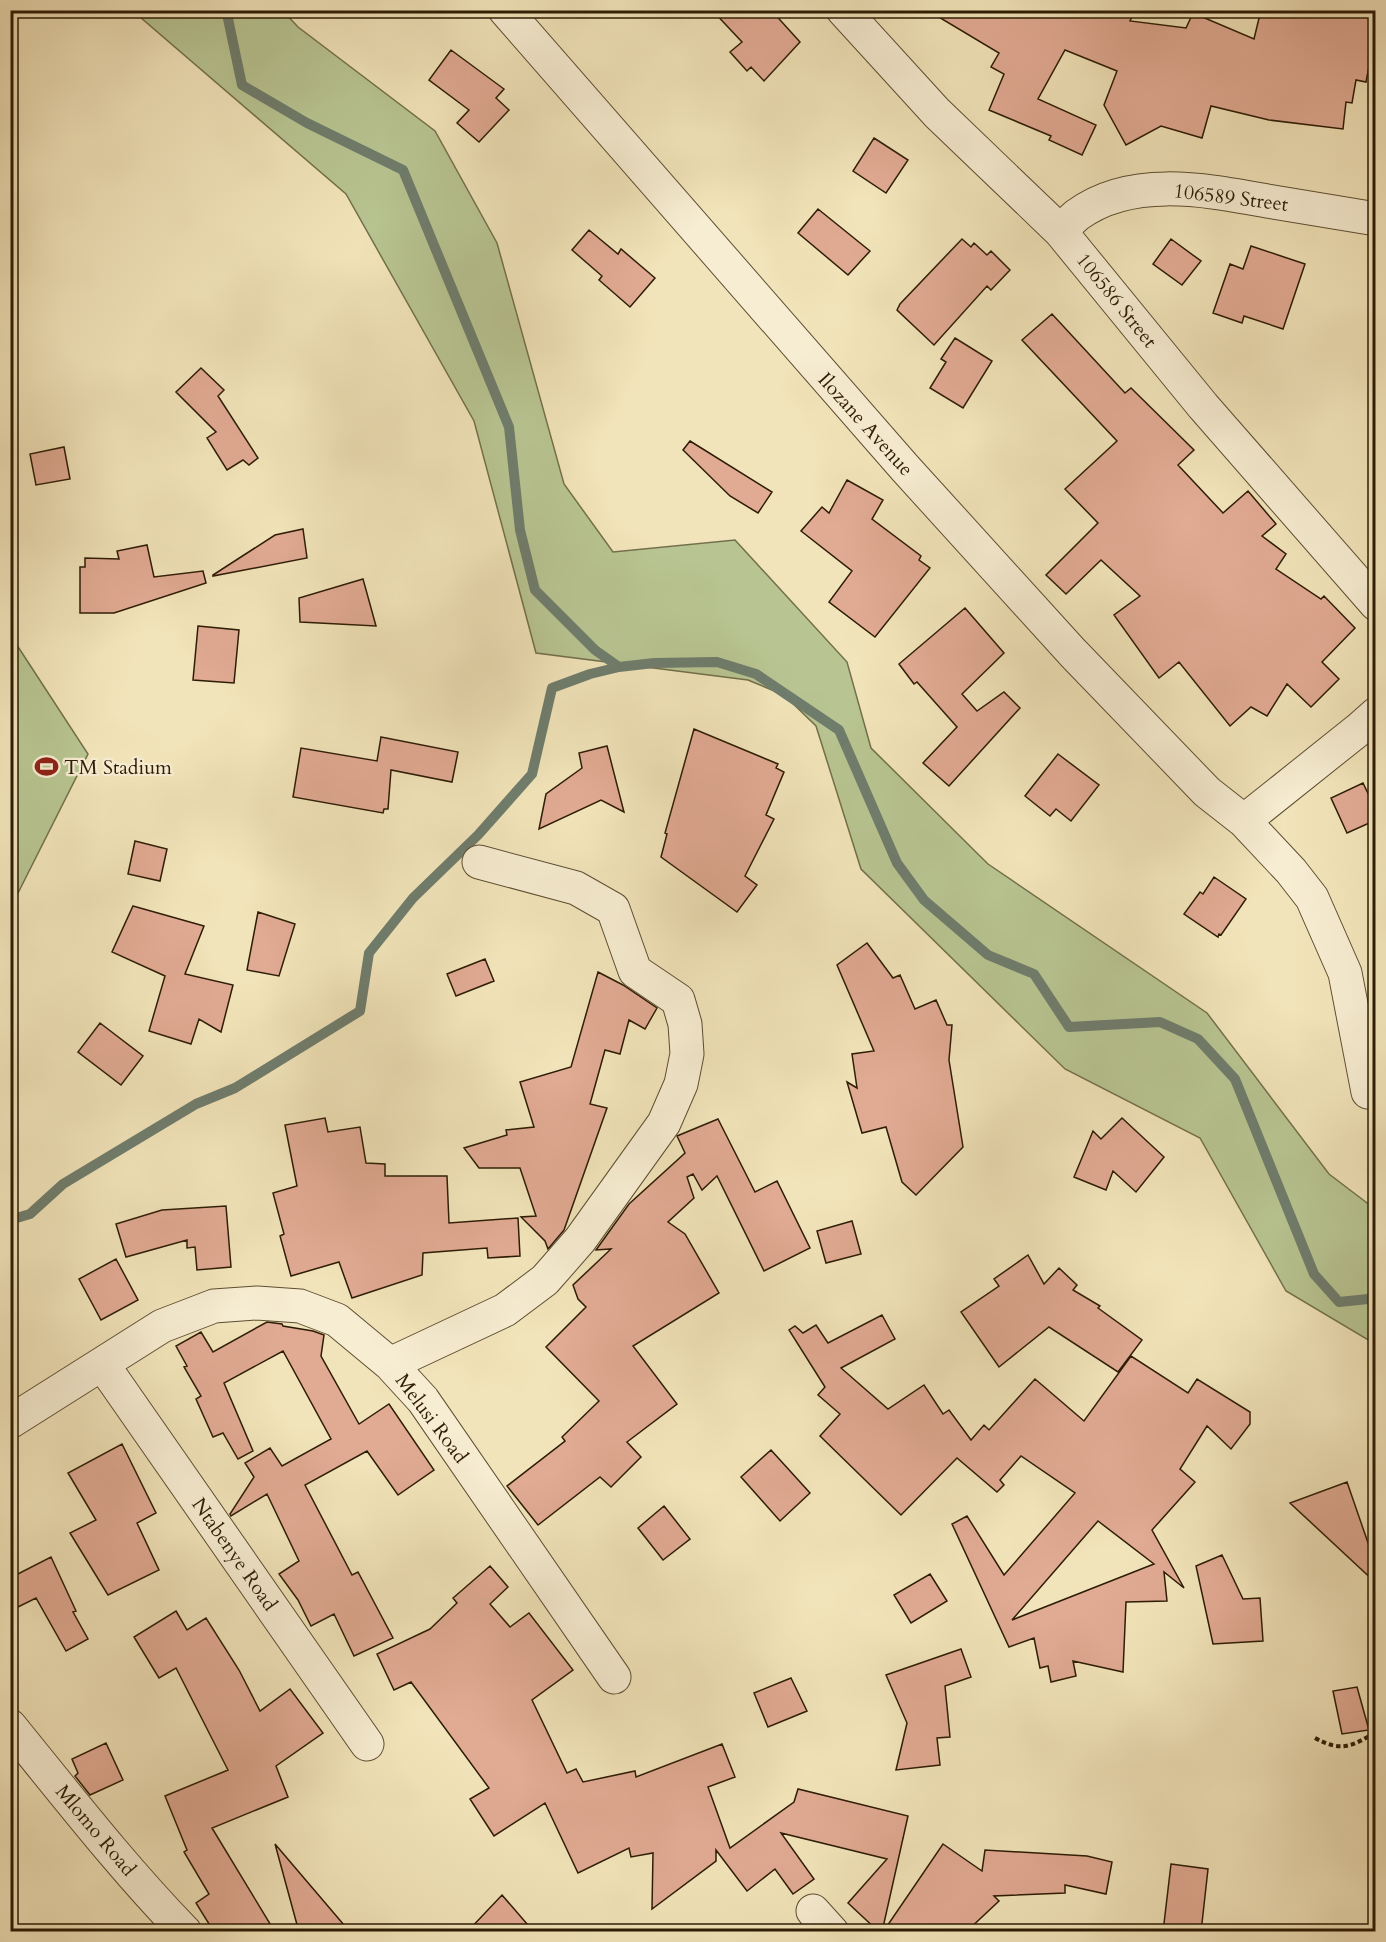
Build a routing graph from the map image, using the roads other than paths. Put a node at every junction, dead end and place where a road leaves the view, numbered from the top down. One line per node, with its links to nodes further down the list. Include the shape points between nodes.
1 (504, 10): 7 (street, Ilozane Avenue, via 889,451 1073,653 1207,792)
2 (843, 10): 4 (street, 106586 Street, via 937,113)
3 (1376, 219): 4 (street, 106589 Street, via 1225,194 1153,189 1100,203 1077,215)
4 (1060, 231): 5 (street, 106586 Street, via 1203,406)
5 (1376, 604)
6 (1376, 714): 7 (street)
7 (1244, 821): 9 (street, Ilozane Avenue, via 1312,898 1333,940 1345,973)
8 (479, 862): 10 (street, via 576,888 614,909 635,970 678,1000 685,1023 687,1054 681,1084 664,1123 580,1240 545,1280 505,1310)
9 (1368, 1092)
10 (390, 1364): 11 (street, Melusi Road, via 337,1320 300,1306 257,1303 214,1306 162,1326); 13 (street, Melusi Road, via 423,1400)
11 (103, 1365): 12 (street, Melusi Road); 15 (street, Ntabenye Road)
12 (10, 1422)
13 (614, 1677)
14 (10, 1725): 16 (street, Mlomo Road)
15 (367, 1744)
16 (185, 1932)

